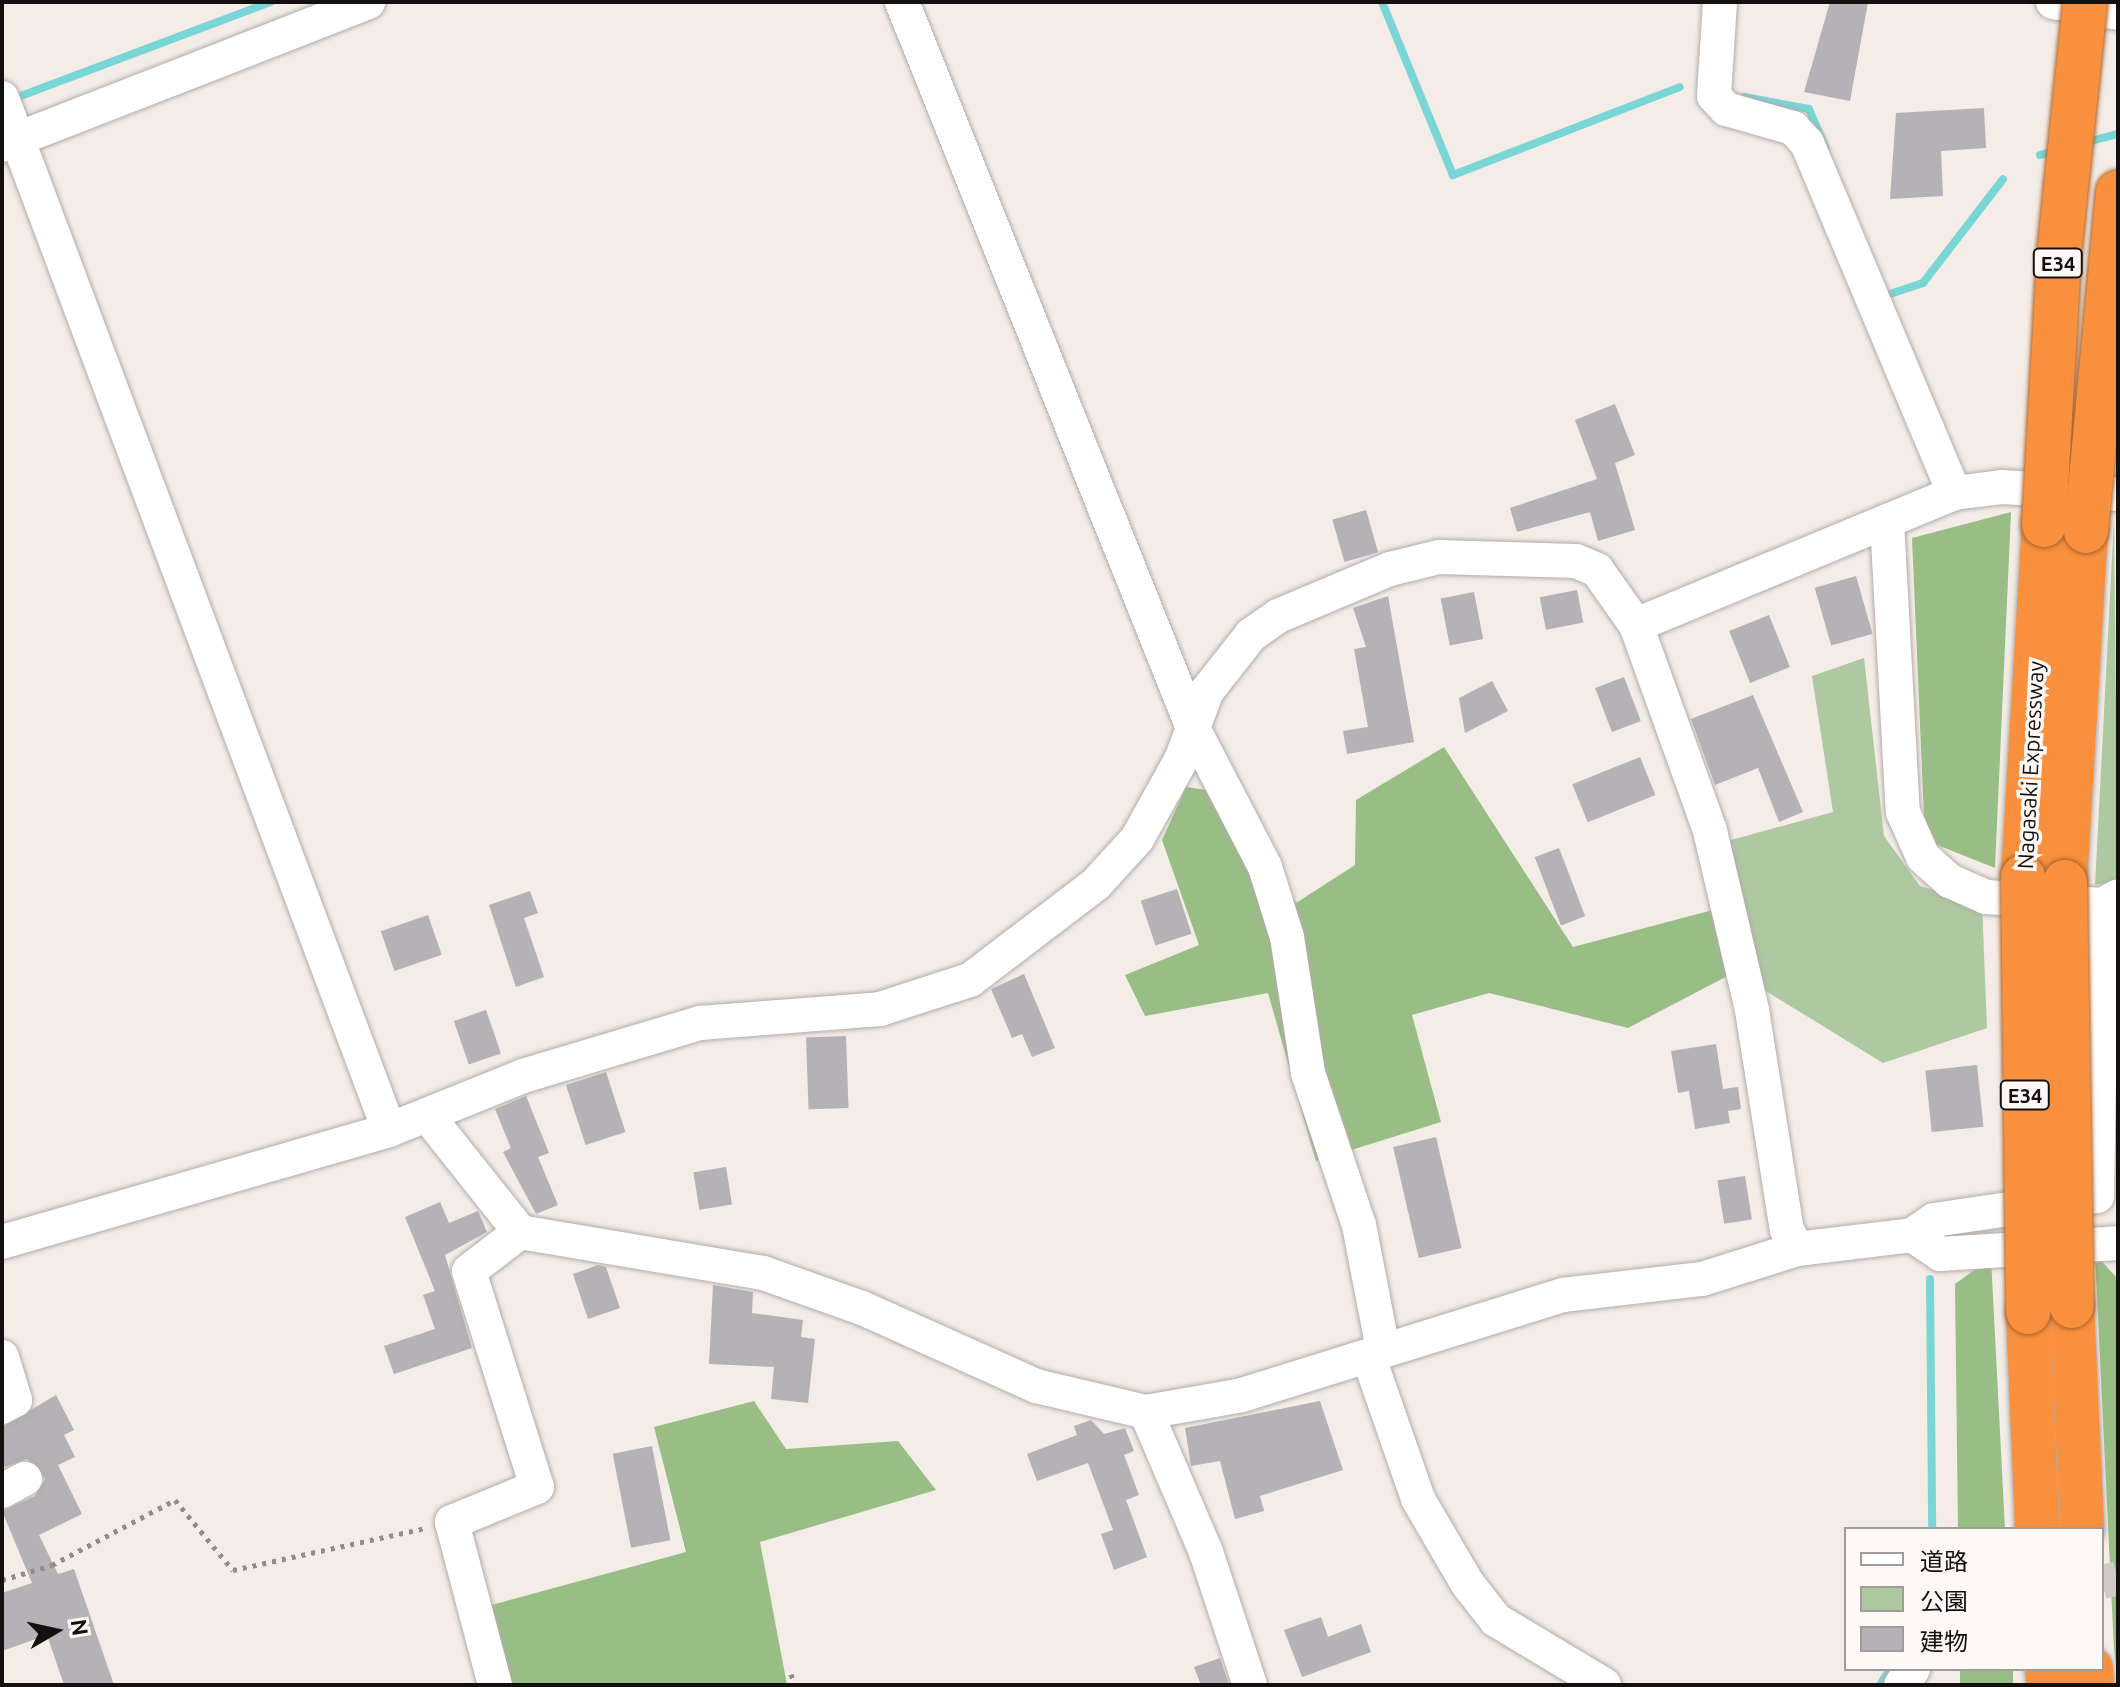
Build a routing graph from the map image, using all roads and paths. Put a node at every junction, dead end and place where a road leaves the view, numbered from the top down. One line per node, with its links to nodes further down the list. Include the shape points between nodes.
1 (368, 2): 8 (street)
2 (902, 2): 15 (street)
3 (1720, 2): 10 (street, via 1714,96 1726,109 1793,128 1807,143)
4 (2053, 2): 6 (street)
5 (2085, 2): 13 (highway, Nagasaki Expressway / E34, bridge, via 2059,255)
6 (2118, 13)
7 (2, 98): 8 (street)
8 (10, 142): 19 (street)
9 (2118, 193): 13 (highway, Nagasaki Expressway / E34, bridge)
10 (1954, 493): 11 (street, via 2002,487); 12 (street)
11 (2118, 494)
12 (1887, 521): 14 (street); 17 (street, via 1903,812 1923,857 1950,881 1986,897)
13 (2065, 528): 16 (highway, Nagasaki Expressway / E34)
14 (1636, 625): 15 (street, via 1597,570 1576,561 1439,557 1278,616 1225,661); 24 (street, via 1710,831 1752,1010 1787,1230)
15 (1193, 728): 18 (street, via 1137,839 1096,884 970,980 880,1009 700,1023 523,1076); 25 (street, via 1253,840 1287,937 1308,1073 1359,1225)
16 (2044, 879): 30 (highway, Nagasaki Expressway / E34, bridge, via 2028,1312); 31 (highway, Nagasaki Expressway / E34, bridge)
17 (2110, 900): 21 (street, via 2097,1196 1934,1220)
18 (427, 1115): 19 (street); 20 (street)
19 (389, 1130): 22 (street)
20 (520, 1232): 28 (street, via 763,1273 862,1308 1036,1386); 29 (street, via 469,1271 537,1487)
21 (1912, 1235): 23 (street, via 1940,1254); 24 (street)
22 (2, 1242)
23 (2118, 1243)
24 (1797, 1249): 25 (street, via 1702,1279 1563,1295)
25 (1376, 1354): 28 (street, via 1242,1395); 37 (street, via 1418,1499 1467,1583 1496,1620)
26 (2, 1357): 27 (street, via 15,1400)
27 (2, 1407)
28 (1146, 1412): 36 (street, via 1206,1552)
29 (452, 1522): 32 (path, via 233,1570 175,1500 52,1565); 34 (street)
30 (2037, 1527)
31 (2082, 1527)
32 (2, 1580)
33 (791, 1674): 35 (path)
34 (495, 1685)
35 (795, 1685)
36 (1250, 1685)
37 (1604, 1685)

